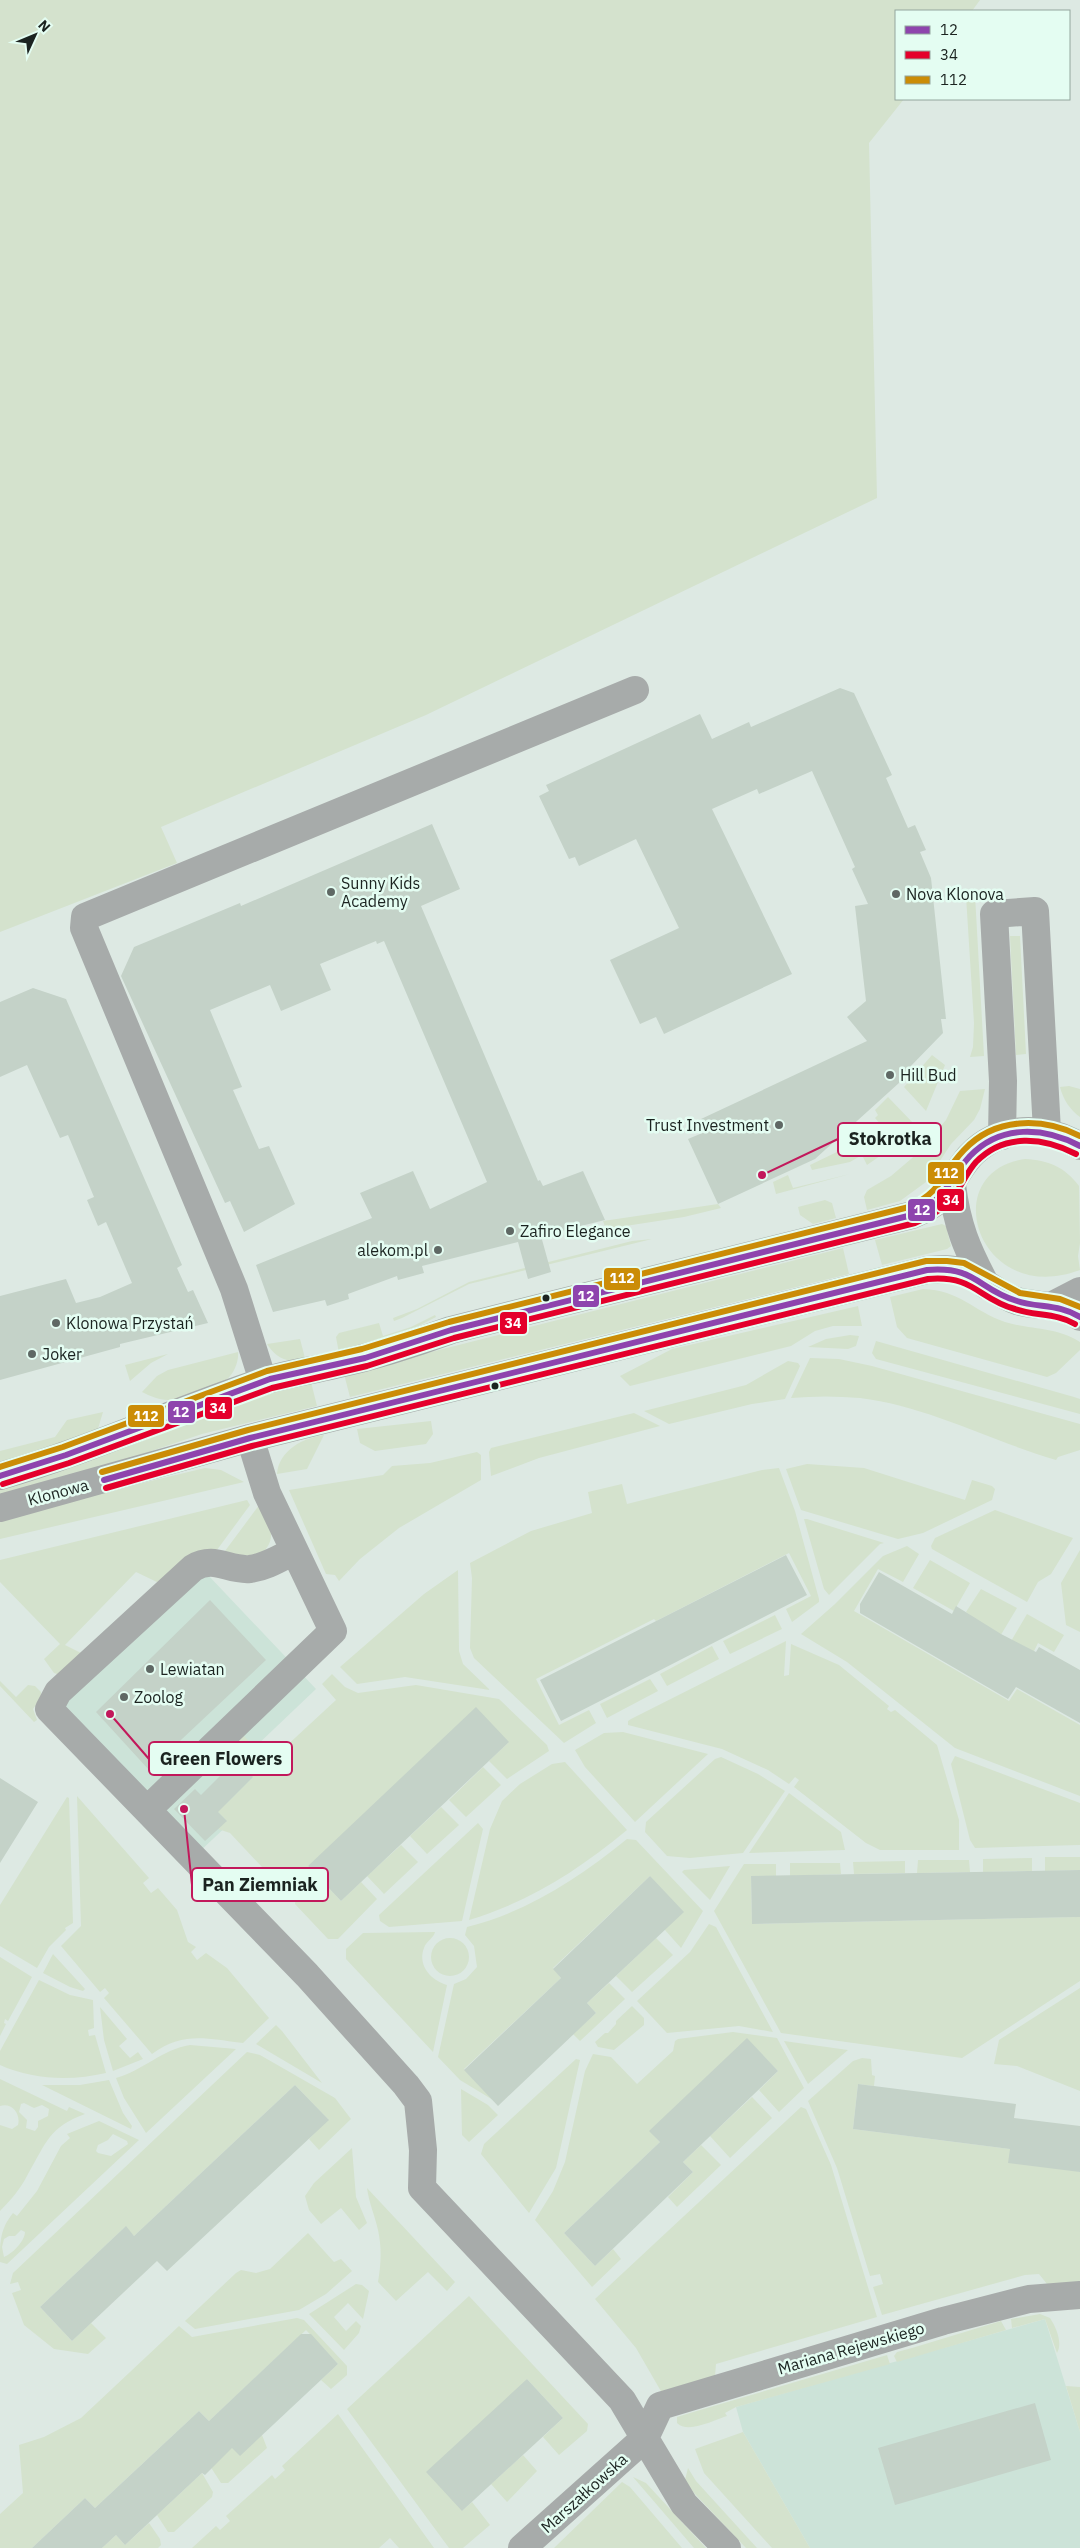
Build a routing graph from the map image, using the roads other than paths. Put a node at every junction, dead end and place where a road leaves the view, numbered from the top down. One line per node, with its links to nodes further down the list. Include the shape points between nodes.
1 (635, 690): 10 (street, via 85,917 84,928 234,1289)
2 (1047, 1131): 3 (street, Klonowa, via 1028,1130); 3 (street, via 1035,911 994,914 1003,1081); 4 (street, via 1065,1136)
3 (1002, 1136): 5 (street, Klonowa, via 971,1156)
4 (1080, 1146)
5 (952, 1185): 6 (street, via 964,1240); 10 (street, Klonowa, via 942,1199 912,1215 451,1330 364,1358)
6 (986, 1285): 8 (street, Klonowa, via 1017,1301); 11 (street, Klonowa, via 966,1273 927,1270)
7 (1080, 1291): 8 (street)
8 (1051, 1306): 9 (street, Klonowa)
9 (1080, 1317)
10 (263, 1381): 12 (street, Klonowa, via 54,1460)
11 (250, 1438): 13 (street, Klonowa); 14 (street, via 267,1492)
12 (0, 1476)
13 (0, 1508)
14 (294, 1551): 15 (street, via 334,1631); 15 (street, via 264,1566 249,1569 203,1562 58,1692 49,1709)
15 (147, 1810): 17 (street, via 307,1975 406,2085 418,2101 423,2150 422,2188 622,2400)
16 (1080, 2295): 17 (street, Mariana Rejewskiego, via 1046,2296 991,2308 886,2336 660,2406)
17 (644, 2438): 18 (street, Marszałkowska); 19 (street, via 684,2504)
18 (522, 2548)
19 (726, 2548)

